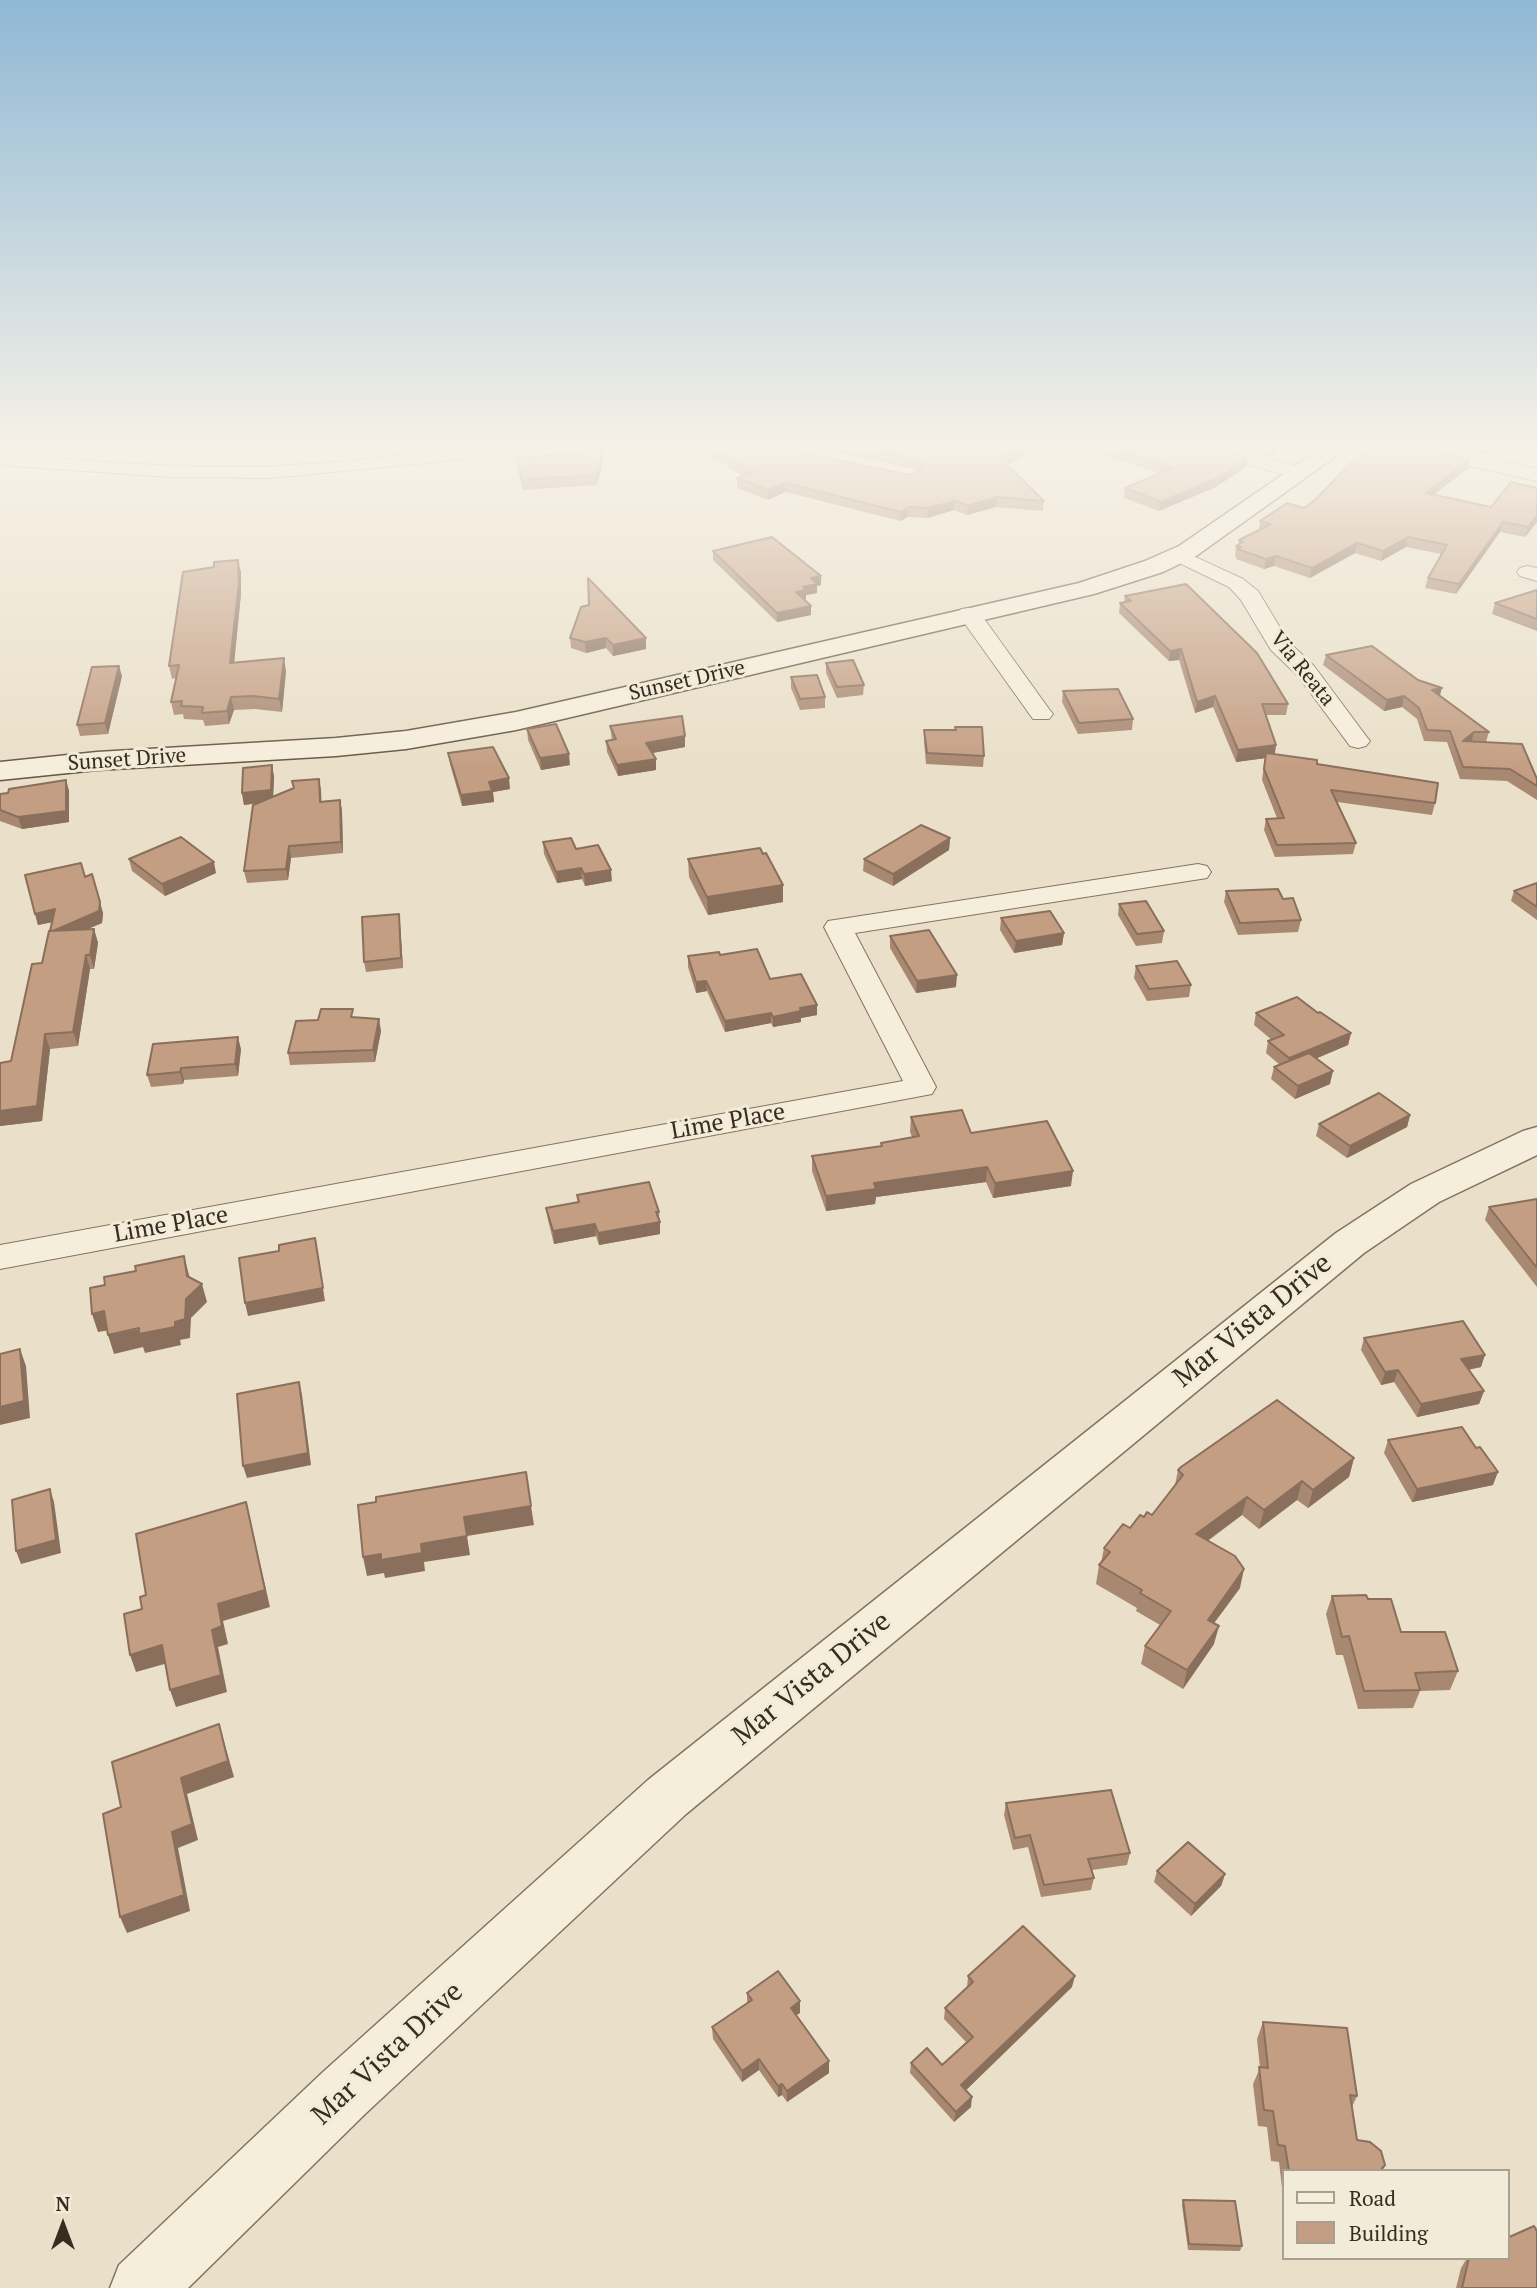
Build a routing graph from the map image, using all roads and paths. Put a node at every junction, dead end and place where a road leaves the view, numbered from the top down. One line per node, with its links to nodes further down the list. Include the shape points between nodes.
1 (1172, 558): 3 (main road, Sunset Drive, via 1085,589)
2 (1184, 558): 5 (street, Via Reata, via 1236,583 1250,596 1279,645 1306,671)
3 (969, 614): 4 (street); 6 (main road, Sunset Drive, via 516,721 406,740)
4 (1041, 714)
5 (1358, 741)
6 (0, 771)
7 (1198, 872): 9 (street, Lime Place, via 838,927 921,1087)
8 (1537, 1140): 10 (main road, Mar Vista Drive, via 1425,1192 1350,1243 667,1797 345,2092)
9 (0, 1257)
10 (142, 2288)

